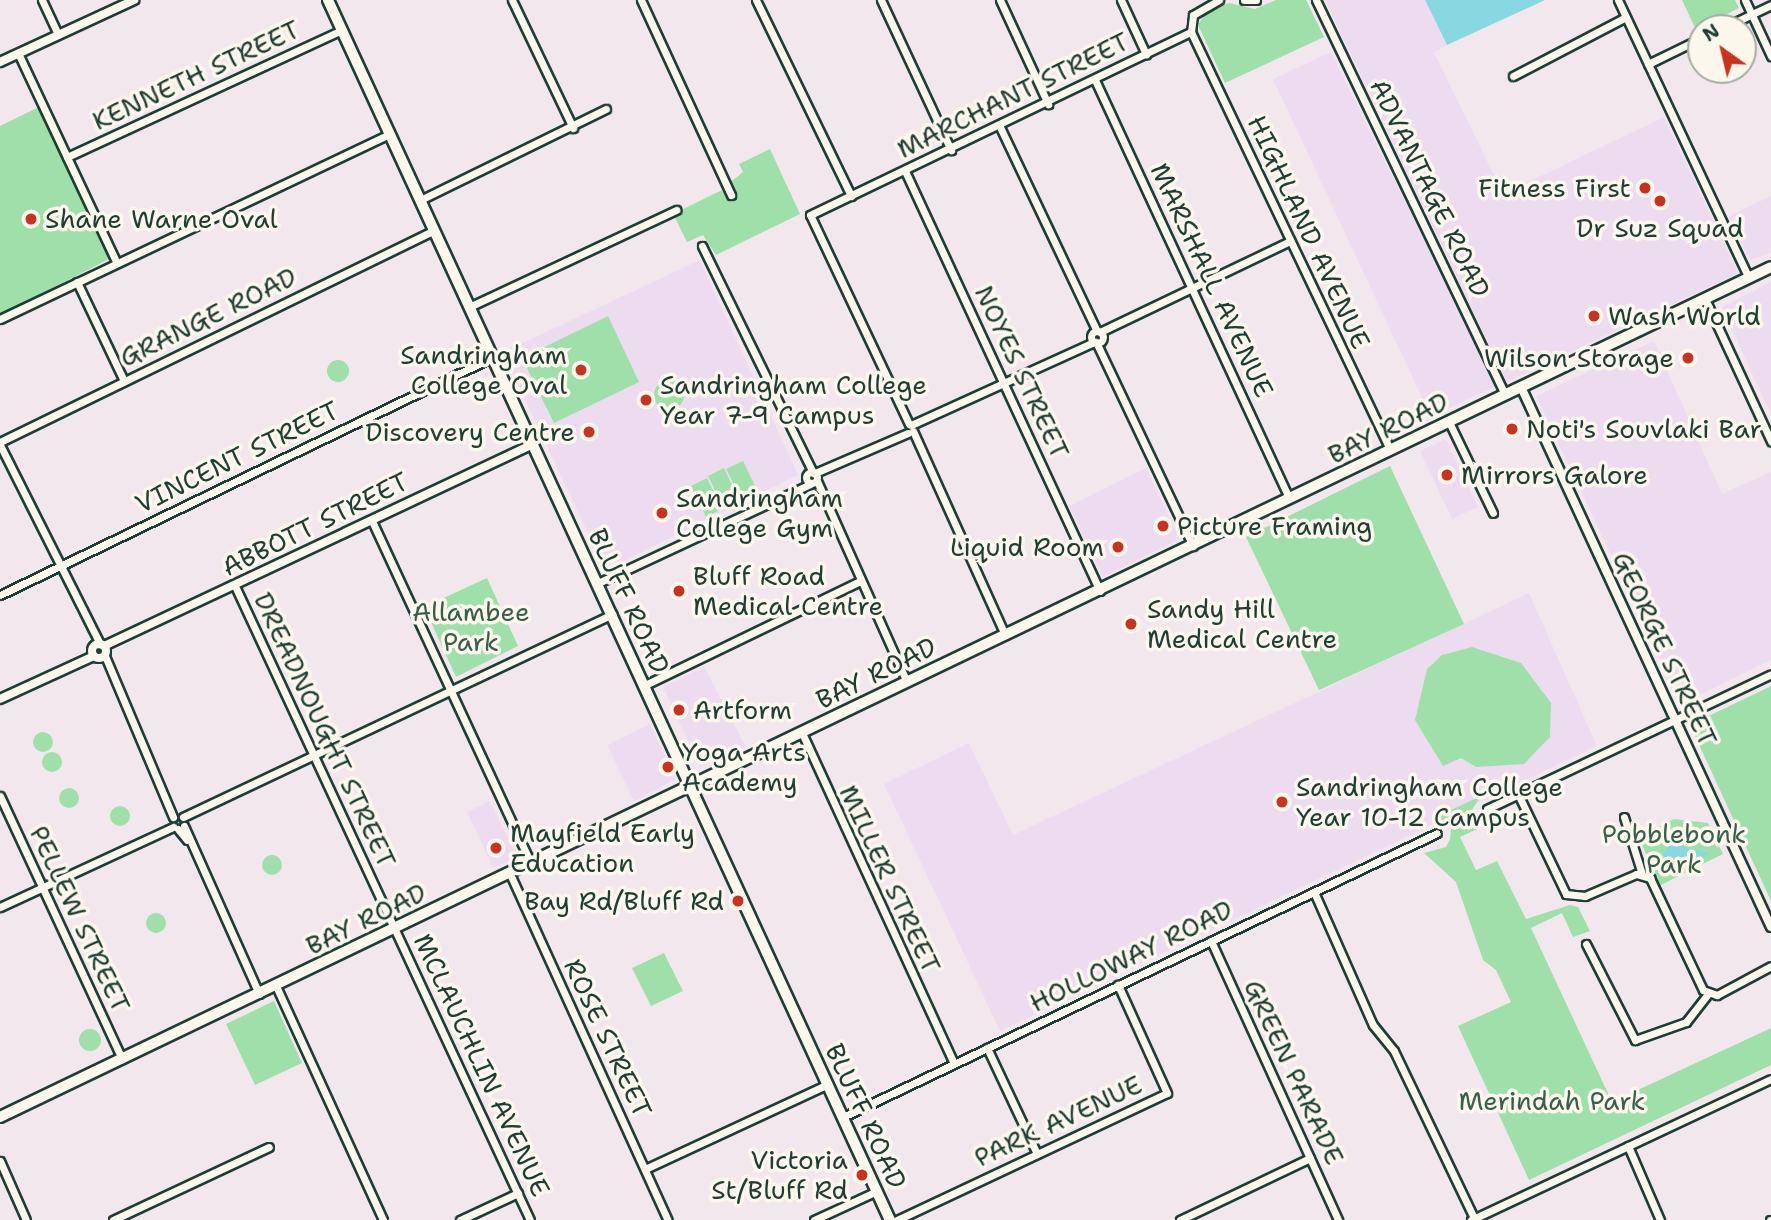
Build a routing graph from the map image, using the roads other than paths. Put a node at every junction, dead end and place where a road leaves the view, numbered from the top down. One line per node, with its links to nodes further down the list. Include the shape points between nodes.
1 (42, 0): 22 (street)
2 (134, 0): 22 (street)
3 (328, 0): 20 (main road, BLUFF ROAD)
4 (512, 0): 34 (street)
5 (641, 0): 39 (street)
6 (756, 0): 40 (street)
7 (881, 0): 36 (street)
8 (1000, 0): 31 (street)
9 (1121, 0): 25 (street)
10 (1219, 0): 21 (street, MARCHANT STREET, via 1193,15)
11 (1244, 0): 12 (street)
12 (1256, 0)
13 (1316, 0): 59 (street, ADVANTAGE ROAD)
14 (1618, 0): 18 (street)
15 (1745, 0): 17 (street)
16 (1771, 5): 17 (street)
17 (1751, 14)
18 (1626, 17): 28 (street); 29 (street)
19 (1757, 27): 26 (street)
20 (342, 30): 35 (main road, BLUFF ROAD); 37 (street, KENNETH STREET)
21 (1191, 32): 25 (street, MARCHANT STREET); 44 (street, HIGHLAND AVENUE)
22 (58, 35): 24 (street)
23 (1687, 45): 28 (street)
24 (18, 53): 27 (street); 37 (street)
25 (1146, 54): 30 (street, MARCHANT STREET)
26 (1771, 56)
27 (0, 62)
28 (1648, 64): 48 (street)
29 (1513, 76)
30 (1095, 80): 31 (street, MARCHANT STREET); 50 (street, MARSHALL AVENUE)
31 (1048, 104): 33 (street, MARCHANT STREET)
32 (606, 108): 34 (street)
33 (1000, 127): 36 (street, MARCHANT STREET); 54 (street)
34 (573, 128): 41 (street)
35 (390, 134): 41 (main road, BLUFF ROAD); 46 (street)
36 (950, 150): 38 (street, MARCHANT STREET)
37 (67, 158): 46 (street)
38 (905, 171): 40 (street, MARCHANT STREET); 57 (street, NOYES STREET)
39 (732, 195)
40 (851, 196): 61 (street, MARCHANT STREET, via 810,215)
41 (420, 200): 43 (main road, BLUFF ROAD)
42 (676, 211): 52 (street)
43 (434, 230): 52 (main road, BLUFF ROAD); 56 (street, GRANGE ROAD)
44 (1290, 241): 50 (street); 65 (street, HIGHLAND AVENUE)
45 (702, 246): 66 (street)
46 (117, 264): 49 (street)
47 (1771, 267): 48 (main road, BAY ROAD)
48 (1749, 278): 51 (main road, BAY ROAD)
49 (77, 282): 53 (street); 56 (street)
50 (1193, 290): 54 (street); 67 (street, MARSHALL AVENUE)
51 (1705, 299): 58 (main road, BAY ROAD); 62 (street)
52 (469, 307): 55 (main road, BLUFF ROAD)
53 (0, 319)
54 (1097, 337): 57 (street); 70 (street)
55 (493, 357): 64 (main road, BLUFF ROAD); 71 (street, VINCENT STREET)
56 (124, 381): 63 (street, GRANGE ROAD)
57 (1003, 382): 61 (street); 75 (street, NOYES STREET)
58 (1521, 387): 59 (main road, BAY ROAD); 85 (street, GEORGE STREET)
59 (1505, 395): 60 (main road, BAY ROAD)
60 (1449, 422): 65 (main road, BAY ROAD); 68 (street)
61 (909, 429): 66 (street); 78 (street)
62 (1771, 441)
63 (0, 443): 71 (street)
64 (533, 443): 69 (street, ABBOTT STREET); 73 (main road, BLUFF ROAD)
65 (1390, 450): 67 (main road, BAY ROAD)
66 (812, 478): 72 (street); 73 (street)
67 (1289, 498): 70 (main road, BAY ROAD)
68 (1493, 513)
69 (372, 521): 74 (street, ABBOTT STREET); 83 (street)
70 (1193, 546): 75 (main road, BAY ROAD)
71 (59, 566): 76 (street, VINCENT STREET); 79 (street)
72 (860, 581): 81 (street); 82 (street)
73 (598, 583): 77 (main road, BLUFF ROAD)
74 (235, 586): 79 (street, ABBOTT STREET); 87 (street, DREADNOUGHT STREET)
75 (1100, 592): 78 (main road, BAY ROAD)
76 (0, 595)
77 (612, 614): 82 (main road, BLUFF ROAD); 83 (street)
78 (1005, 635): 81 (main road, BAY ROAD)
79 (99, 651): 84 (street, ABBOTT STREET); 93 (street)
80 (1771, 674): 85 (street)
81 (907, 682): 86 (main road, BAY ROAD)
82 (645, 685): 88 (main road, BLUFF ROAD)
83 (451, 691): 87 (street); 95 (street)
84 (0, 699)
85 (1675, 720): 89 (street); 101 (street, GEORGE STREET)
86 (802, 733): 88 (main road, BAY ROAD); 112 (street, MILLER STREET)
87 (314, 757): 93 (street); 102 (street, DREADNOUGHT STREET)
88 (692, 785): 95 (main road, BAY ROAD); 114 (main road, BLUFF ROAD)
89 (1518, 794): 91 (street); 97 (street, via 1566,894 1585,896)
90 (0, 796): 98 (street, PELLEW STREET)
91 (1487, 809)
92 (1624, 817): 97 (street)
93 (178, 822): 98 (street); 108 (street)
94 (1437, 833): 99 (street, HOLLOWAY ROAD)
95 (531, 863): 96 (main road, BAY ROAD)
96 (510, 874): 102 (main road, BAY ROAD); 122 (street, ROSE STREET)
97 (1642, 874): 109 (street, via 1651,880)
98 (42, 887): 100 (street); 111 (street, PELLEW STREET)
99 (1311, 893): 103 (street, HOLLOWAY ROAD); 125 (street)
100 (0, 907)
101 (1771, 927)
102 (396, 928): 107 (main road, BAY ROAD); 124 (street, MCLAUCHLIN AVENUE)
103 (1211, 941): 106 (street, HOLLOWAY ROAD); 120 (street, GREEN PARADE)
104 (1586, 944): 109 (street, via 1634,1040 1686,1023)
105 (1771, 965): 109 (street, via 1722,993)
106 (1118, 985): 110 (street, HOLLOWAY ROAD); 119 (street, PARK AVENUE, via 1167,1093)
107 (276, 986): 108 (main road, BAY ROAD); 128 (street)
108 (259, 994): 111 (main road, BAY ROAD)
109 (1708, 994)
110 (987, 1048): 112 (street, HOLLOWAY ROAD); 119 (street)
111 (122, 1059): 115 (main road, BAY ROAD)
112 (951, 1064): 116 (street, HOLLOWAY ROAD)
113 (1771, 1079): 118 (street)
114 (828, 1084): 116 (main road, BLUFF ROAD); 122 (street)
115 (0, 1117)
116 (843, 1117): 123 (main road, BLUFF ROAD)
117 (270, 1147): 127 (street)
118 (1626, 1147): 125 (street); 137 (street)
119 (1037, 1154): 134 (street, PARK AVENUE)
120 (1310, 1158): 135 (street); 136 (street, GREEN PARADE)
121 (0, 1161): 126 (street)
122 (645, 1169): 131 (street, ROSE STREET)
123 (877, 1191): 132 (street); 133 (main road, BLUFF ROAD)
124 (518, 1193): 129 (street); 130 (street, MCLAUCHLIN AVENUE)
125 (1472, 1219)
126 (26, 1220)
127 (113, 1220)
128 (383, 1220)
129 (460, 1220)
130 (530, 1220)
131 (668, 1220)
132 (814, 1220)
133 (890, 1220)
134 (897, 1220)
135 (1181, 1220)
136 (1338, 1220)
137 (1660, 1220)

